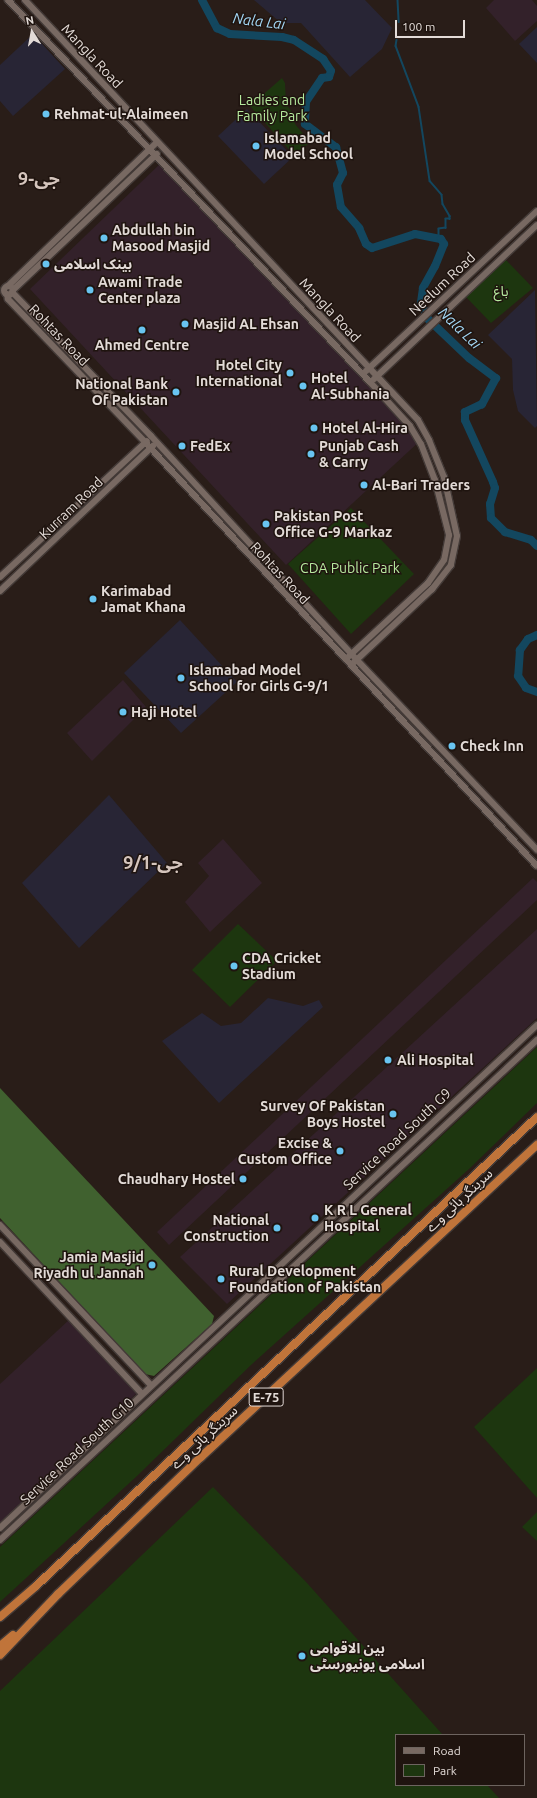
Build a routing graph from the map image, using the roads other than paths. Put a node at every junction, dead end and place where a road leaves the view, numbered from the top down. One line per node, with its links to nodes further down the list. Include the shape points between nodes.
1 (8, 0): 5 (main road, Mangla Road)
2 (25, 0): 3 (main road, Mangla Road)
3 (157, 142): 4 (main road, Mangla Road); 5 (main road)
4 (162, 148): 6 (main road); 10 (main road, Mangla Road)
5 (149, 149): 6 (main road, Mangla Road); 9 (main road)
6 (155, 155): 9 (main road); 11 (main road, Mangla Road)
7 (537, 211): 10 (main road, Neelum Road)
8 (537, 225): 12 (main road, Neelum Road)
9 (10, 290): 14 (main road, Rohtas Road); 15 (main road, Rohtas Road, via 8,299)
10 (369, 369): 11 (main road, Neelum Road); 12 (main road, Mangla Road)
11 (362, 374): 13 (main road, Mangla Road)
12 (377, 376): 13 (main road, Neelum Road); 22 (main road, Mangla Road, via 418,420 429,440 444,477 458,536 451,565 443,577)
13 (370, 382): 22 (main road, Mangla Road, via 410,426 421,444 435,480 450,535 444,560 428,583)
14 (151, 436): 15 (main road, Kurram Road); 16 (main road, Rohtas Road)
15 (145, 442): 17 (main road, Rohtas Road); 20 (main road, Kurram Road)
16 (157, 443): 17 (main road, Kurram Road); 18 (main road, Rohtas Road)
17 (150, 449): 19 (main road, Rohtas Road); 21 (main road, Kurram Road)
18 (242, 536): 19 (main road); 22 (main road, Rohtas Road)
19 (236, 543): 23 (main road, Rohtas Road)
20 (0, 577)
21 (0, 591)
22 (354, 657): 23 (main road, Mangla Road); 24 (main road, Mangla Road); 25 (main road, Rohtas Road)
23 (346, 659): 24 (main road, Rohtas Road)
24 (351, 665): 26 (main road, Rohtas Road)
25 (537, 850)
26 (537, 866)
27 (537, 1025): 31 (main road, Service Road South G9)
28 (537, 1040): 32 (main road, Service Road South G9)
29 (537, 1117): 42 (highway, سرینگر ہائی وے / E-75)
30 (537, 1145): 43 (highway, سرینگر ہائی وے / E-75, via 201,1457)
31 (405, 1148): 32 (main road); 35 (main road, Service Road South G9)
32 (412, 1154): 37 (main road, Service Road South G9)
33 (0, 1225): 35 (main road)
34 (0, 1242): 36 (main road)
35 (151, 1385): 36 (main road, Service Road South G10)
36 (142, 1394): 38 (main road, Service Road South G10)
37 (153, 1396): 39 (main road, Service Road South G10)
38 (71, 1462): 39 (main road); 40 (main road, Service Road South G10)
39 (77, 1467): 41 (main road, Service Road South G10)
40 (0, 1528)
41 (0, 1540)
42 (26, 1595): 44 (highway, سرینگر ہائی وے / E-75); 45 (highway)
43 (38, 1614): 46 (highway); 47 (highway, سرینگر ہائی وے / E-75)
44 (0, 1617)
45 (0, 1624)
46 (0, 1646)
47 (0, 1655)

